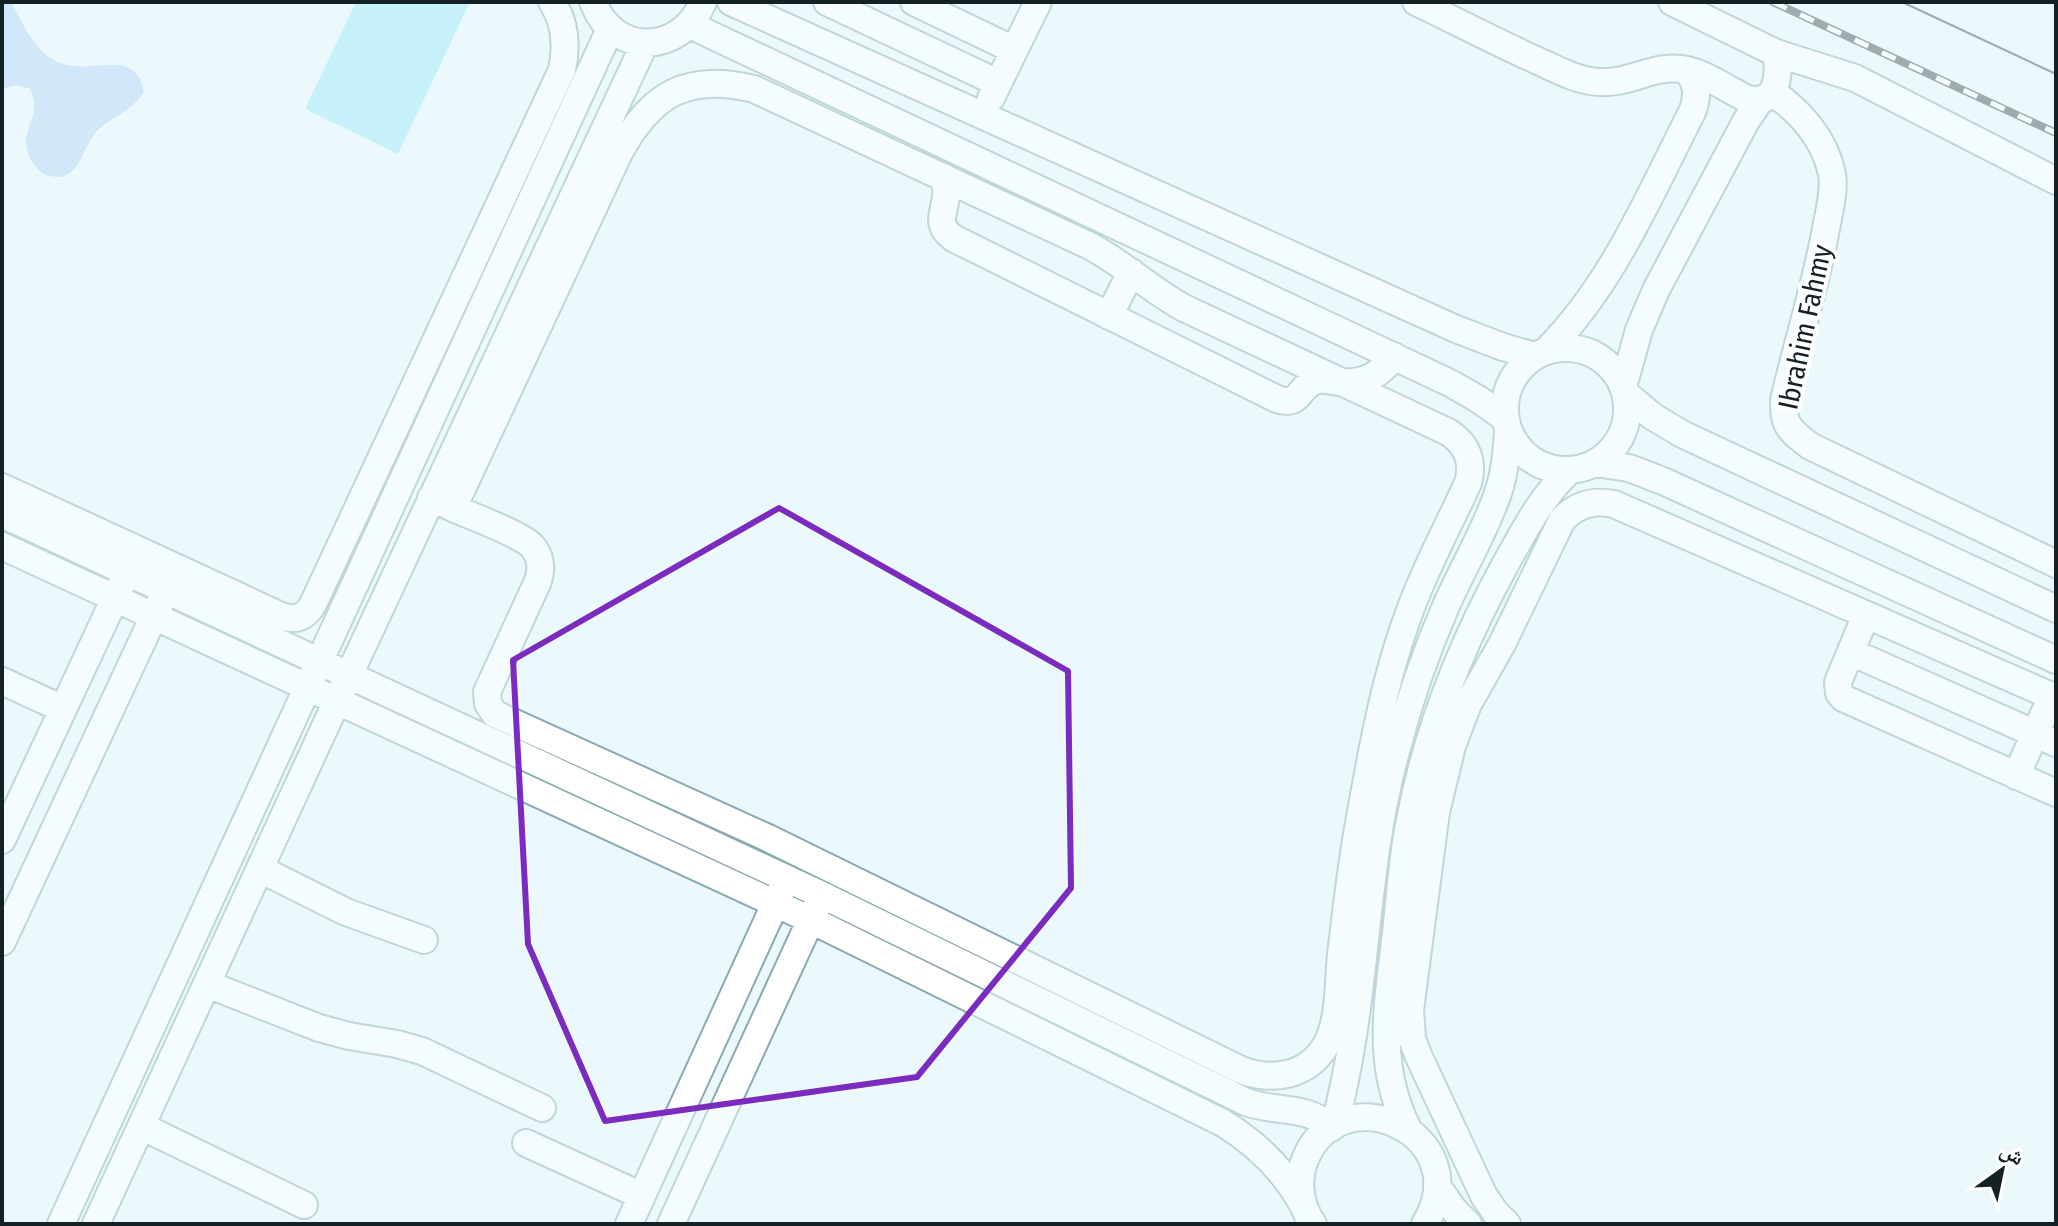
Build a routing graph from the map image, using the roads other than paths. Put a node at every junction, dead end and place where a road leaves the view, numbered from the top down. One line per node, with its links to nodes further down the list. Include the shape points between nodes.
1 (552, 2): 28 (street, via 564,31 562,70 306,614 286,618)
2 (593, 2): 10 (street)
3 (731, 2): 17 (street)
4 (827, 2): 15 (street)
5 (914, 2): 12 (street)
6 (1672, 2): 13 (street)
7 (1032, 4): 12 (street)
8 (1433, 6): 14 (street, via 1589,81 1626,80 1652,70)
9 (696, 13): 11 (street, via 677,35); 23 (street)
10 (610, 29): 11 (street); 42 (street)
11 (645, 43): 29 (street)
12 (1014, 50): 15 (street)
13 (1776, 53): 16 (street, via 1778,78); 19 (street, via 1855,78)
14 (1688, 71): 16 (street, via 1749,99); 22 (street, via 1696,93 1693,110 1612,267 1587,305)
15 (998, 83): 17 (street)
16 (1767, 95): 25 (street, via 1746,121 1656,290 1639,330); 32 (street, Ibrahim Fahmy, via 1792,107 1810,127 1832,176 1815,282 1783,419 1810,446)
17 (982, 115): 22 (street, via 1456,329 1503,347)
18 (943, 177): 20 (street, via 1090,246); 21 (street, via 947,193 941,216 948,234); 29 (street, via 754,89 716,83 661,98 619,153)
19 (2056, 181)
20 (1131, 272): 21 (street); 24 (street, via 1184,308)
21 (1109, 316): 24 (street, via 1283,401 1318,380)
22 (1541, 353): 25 (street, via 1561,348 1592,354 1615,373); 26 (street, via 1510,382 1504,406)
23 (1394, 356): 24 (street, via 1376,375); 26 (street, via 1465,391)
24 (1343, 382): 61 (street, via 1457,437 1468,454 1471,473 1414,598 1396,655 1358,826 1334,1021 1325,1046 1294,1072 1254,1075)
25 (1624, 390): 27 (street, via 1627,410 1618,441); 36 (street, via 1682,434)
26 (1507, 424): 27 (street, via 1515,444 1539,464); 68 (street, via 1500,489 1433,637 1394,757 1375,851 1353,1042)
27 (1582, 467): 39 (street, via 1629,468 1654,477); 69 (street, via 1551,489 1476,620 1423,764 1404,855 1386,1027 1390,1080)
28 (2, 487)
29 (442, 503): 43 (street); 51 (street, via 524,540 539,558 538,581 487,698 495,714)
30 (2, 514): 33 (street)
31 (2, 546): 35 (street)
32 (2056, 564)
33 (127, 572): 34 (street); 35 (street)
34 (165, 590): 38 (street); 42 (street)
35 (115, 598): 38 (street); 49 (street)
36 (2056, 609)
37 (1866, 615): 40 (street); 44 (street); 81 (street, via 1614,504 1580,505 1562,520 1452,746 1436,812 1410,1010 1419,1057 1484,1196)
38 (154, 616): 46 (street); 63 (street)
39 (2029, 648): 41 (street); 44 (street)
40 (1851, 652): 50 (street); 53 (street, via 1838,682 1843,698)
41 (2056, 660)
42 (320, 662): 43 (street); 46 (street)
43 (349, 675): 48 (street); 52 (street)
44 (2015, 680): 47 (street)
45 (2, 681): 49 (street)
46 (308, 687): 48 (street); 75 (street)
47 (2054, 697): 50 (street)
48 (337, 701): 56 (street); 59 (street)
49 (63, 709): 55 (street)
50 (2046, 738): 53 (street)
51 (567, 745): 52 (street); 61 (street)
52 (556, 771): 57 (street)
53 (2016, 776): 54 (street)
54 (2056, 793)
55 (2, 840)
56 (260, 869): 62 (street, via 346,912); 65 (street)
57 (787, 879): 58 (street); 59 (street)
58 (822, 895): 60 (street); 64 (street)
59 (775, 903): 60 (street); 72 (street)
60 (811, 920): 74 (street, via 1223,1123 1269,1158); 78 (street)
61 (967, 936): 64 (street)
62 (424, 940)
63 (2, 942)
64 (955, 960): 68 (street, via 1246,1102 1307,1112)
65 (207, 984): 66 (street, via 329,1031 422,1051); 67 (street)
66 (542, 1108)
67 (141, 1126): 73 (street); 76 (street)
68 (1333, 1127): 69 (street, via 1371,1117); 74 (street, via 1304,1162 1300,1184)
69 (1408, 1129): 71 (street, via 1430,1154)
70 (526, 1143): 72 (street)
71 (1437, 1186): 79 (street); 80 (street)
72 (642, 1196): 77 (street)
73 (304, 1205)
74 (1309, 1218)
75 (61, 1224)
76 (96, 1224)
77 (629, 1224)
78 (671, 1224)
79 (1425, 1224)
80 (1468, 1224)
81 (1507, 1224)

